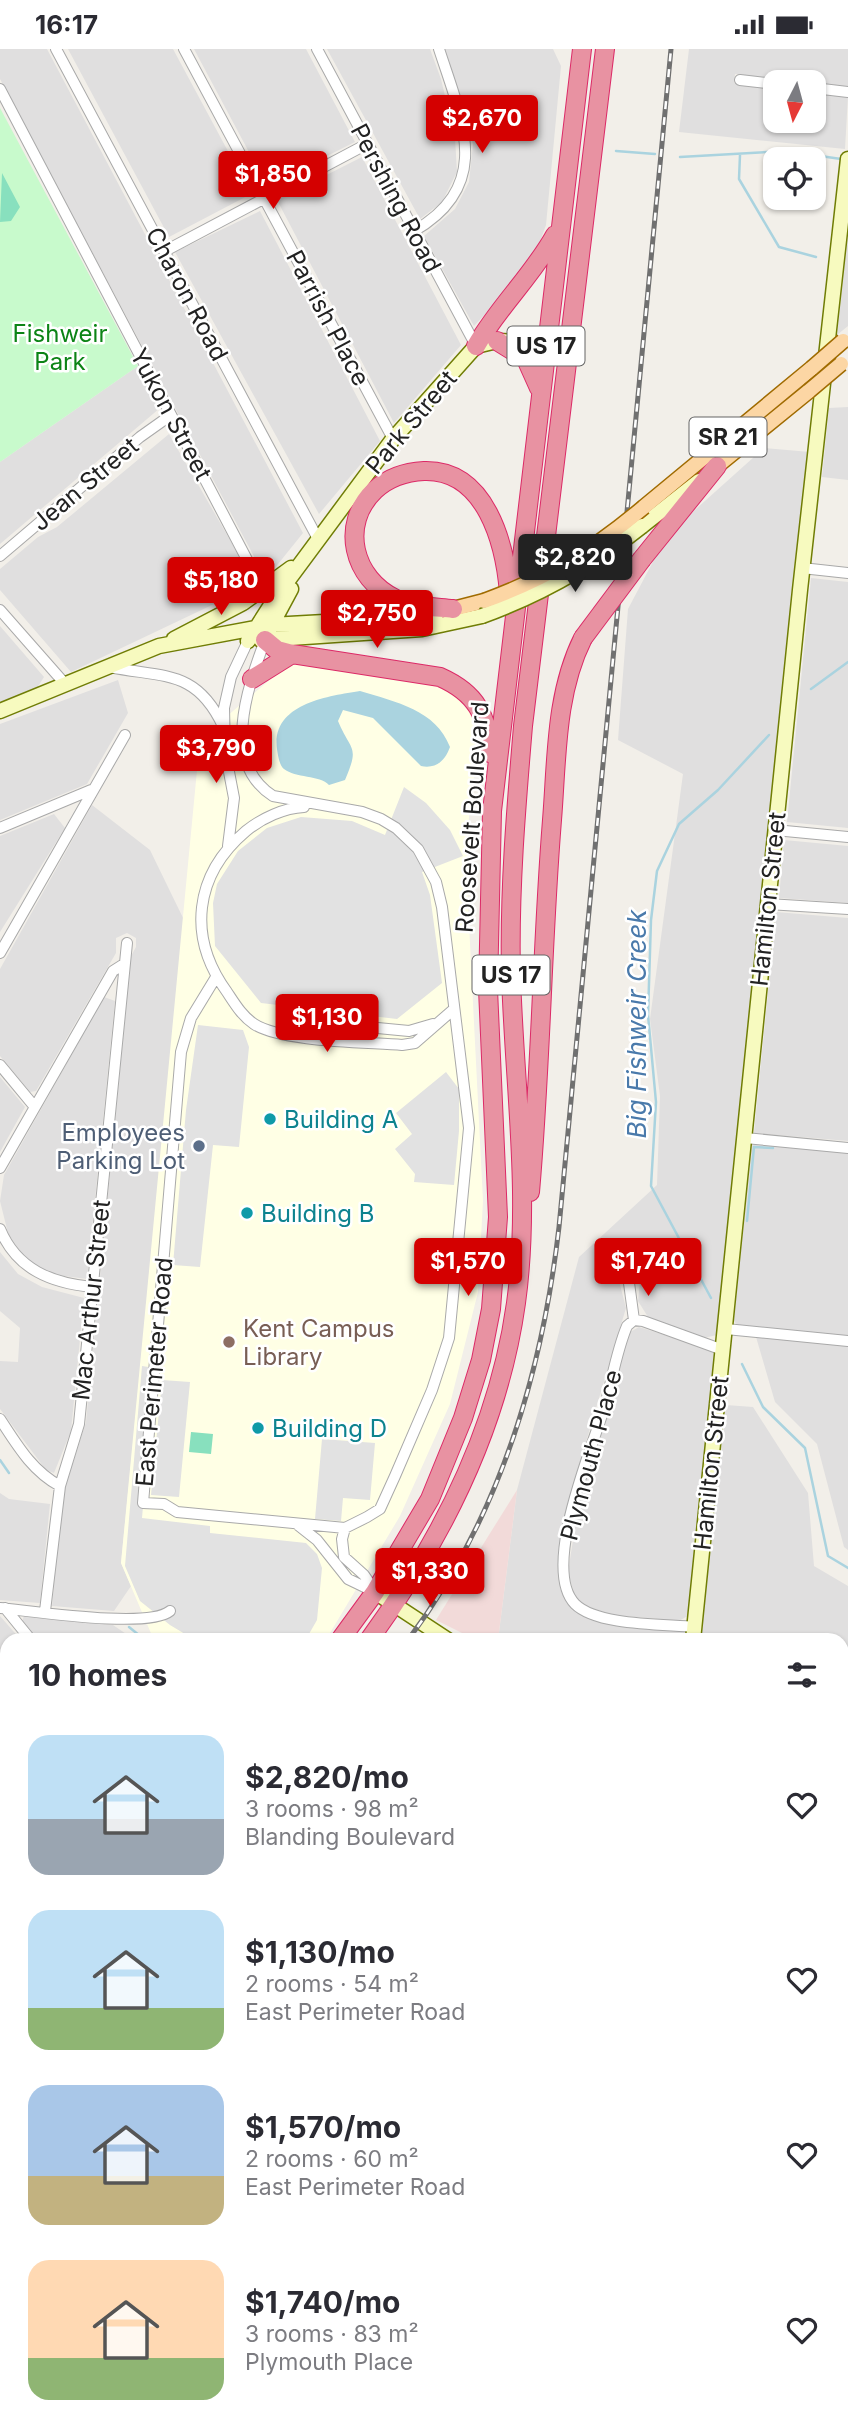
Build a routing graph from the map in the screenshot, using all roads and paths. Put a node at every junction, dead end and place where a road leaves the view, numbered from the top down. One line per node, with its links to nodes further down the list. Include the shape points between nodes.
1 (56, 49): 17 (street, Charon Road)
2 (184, 49): 14 (street, Parrish Place)
3 (317, 49): 12 (street, Pershing Road)
4 (439, 49): 16 (street, via 466,142 464,177 441,213)
5 (582, 49): 15 (highway, Roosevelt Boulevard / US 17)
6 (605, 49): 18 (highway, Roosevelt Boulevard / US 17)
7 (740, 81): 8 (street)
8 (763, 83)
9 (0, 89): 26 (street, Yukon Street)
10 (826, 89): 11 (street)
11 (848, 92)
12 (367, 144): 14 (street); 16 (street, Pershing Road)
13 (848, 161): 32 (street, Hamilton Street)
14 (263, 199): 17 (street); 27 (street, Parrish Place)
15 (560, 226): 21 (highway, Roosevelt Boulevard / US 17); 22 (highway, via 541,260)
16 (414, 231): 22 (street, Pershing Road)
17 (164, 251): 29 (street, Charon Road)
18 (572, 323): 21 (highway, via 564,335); 24 (highway, Roosevelt Boulevard / US 17)
19 (846, 339): 35 (main road, SR 21, bridge, via 613,533 559,570)
20 (497, 341): 21 (street); 22 (street); 25 (highway, via 526,359)
21 (546, 343): 24 (highway, via 557,359); 25 (highway, Roosevelt Boulevard / US 17)
22 (476, 346): 27 (street, Park Street)
23 (845, 361): 28 (main road, SR 21, bridge)
24 (564, 390): 70 (highway, Roosevelt Boulevard / US 17, via 523,726 513,858 511,972 521,1199)
25 (540, 392): 39 (highway, Roosevelt Boulevard / US 17)
26 (171, 415): 30 (street, Jean Street); 34 (street, Yukon Street)
27 (393, 439): 29 (street, Park Street)
28 (717, 466): 35 (street, SR 21, bridge, via 573,576 526,600); 70 (highway, bridge, via 583,638 561,710 531,1184)
29 (318, 539): 31 (street, Park Street)
30 (0, 556)
31 (306, 556): 34 (street); 38 (street, Park Street)
32 (802, 568): 33 (street); 52 (street, Hamilton Street)
33 (848, 573)
34 (263, 590): 40 (street)
35 (483, 608): 36 (main road, SR 21); 38 (street, SR 21, via 422,629)
36 (453, 609): 38 (street, SR 21); 39 (highway, via 397,599 360,569 354,546 355,522 375,489 408,472 433,471 458,479 475,493 490,516 507,569)
37 (0, 610): 44 (street)
38 (260, 633): 40 (street); 41 (highway, via 277,650); 43 (street); 46 (street, via 231,677)
39 (512, 633): 48 (highway, Roosevelt Boulevard / US 17)
40 (159, 646): 42 (street)
41 (292, 654): 43 (highway); 48 (highway, via 440,677 459,686 482,714)
42 (110, 667): 44 (street); 46 (street, via 188,683 211,702)
43 (252, 679): 50 (street, via 243,749 252,776 273,796)
44 (66, 685): 45 (street)
45 (0, 711)
46 (223, 726): 54 (street, via 234,799)
47 (125, 735): 49 (street)
48 (496, 772): 81 (highway, Roosevelt Boulevard / US 17, via 488,944 498,1217 491,1308 481,1360 455,1441 429,1499)
49 (91, 790): 51 (street); 58 (street)
50 (322, 806): 54 (street, via 278,813 253,825); 62 (street, via 381,819 408,837 427,862 442,908)
51 (0, 828)
52 (775, 830): 53 (street); 55 (street, Hamilton Street)
53 (848, 837)
54 (229, 846): 60 (street, via 212,872 201,911 203,937)
55 (768, 904): 56 (street); 66 (street, Hamilton Street)
56 (848, 909)
57 (127, 943): 59 (street, Mac Arthur Street)
58 (0, 953)
59 (124, 964): 65 (street, via 113,971); 72 (street, Mac Arthur Street)
60 (216, 977): 63 (street, via 243,1016 272,1033 402,1045 415,1043); 79 (street, East Perimeter Road, via 188,1024 181,1052 143,1503 164,1504 177,1512)
61 (286, 1006): 63 (street, via 294,1020 409,1031)
62 (454, 1009): 63 (street); 80 (street, via 468,1136 449,1338 429,1397 380,1509)
63 (440, 1021)
64 (0, 1065): 65 (street)
65 (34, 1106): 68 (street)
66 (745, 1138): 67 (street); 74 (street, Hamilton Street)
67 (848, 1148)
68 (0, 1168)
69 (0, 1229): 72 (street, via 14,1254 43,1276)
70 (519, 1278): 82 (highway, Roosevelt Boulevard / US 17, via 510,1338 482,1432 439,1532)
71 (629, 1283): 73 (street)
72 (93, 1287): 78 (street, Mac Arthur Street, via 79,1423)
73 (634, 1320): 76 (street); 90 (street, Plymouth Place, via 623,1336 576,1492 564,1583 575,1604 594,1615)
74 (726, 1329): 75 (street); 76 (street, Hamilton Street)
75 (848, 1341)
76 (723, 1350): 90 (street, Hamilton Street)
77 (0, 1419): 78 (street, via 33,1466)
78 (60, 1486): 84 (street, Mac Arthur Street)
79 (298, 1524): 80 (street, East Perimeter Road); 81 (street, via 348,1579)
80 (345, 1528): 81 (street, via 344,1557)
81 (375, 1592): 82 (street); 87 (highway, Roosevelt Boulevard / US 17)
82 (394, 1605): 88 (highway, Roosevelt Boulevard / US 17); 89 (street)
83 (3, 1608): 84 (street); 86 (street)
84 (46, 1611): 85 (street, via 136,1620 163,1617)
85 (170, 1611)
86 (25, 1633)
87 (345, 1633)
88 (374, 1633)
89 (437, 1633)
90 (694, 1633)

